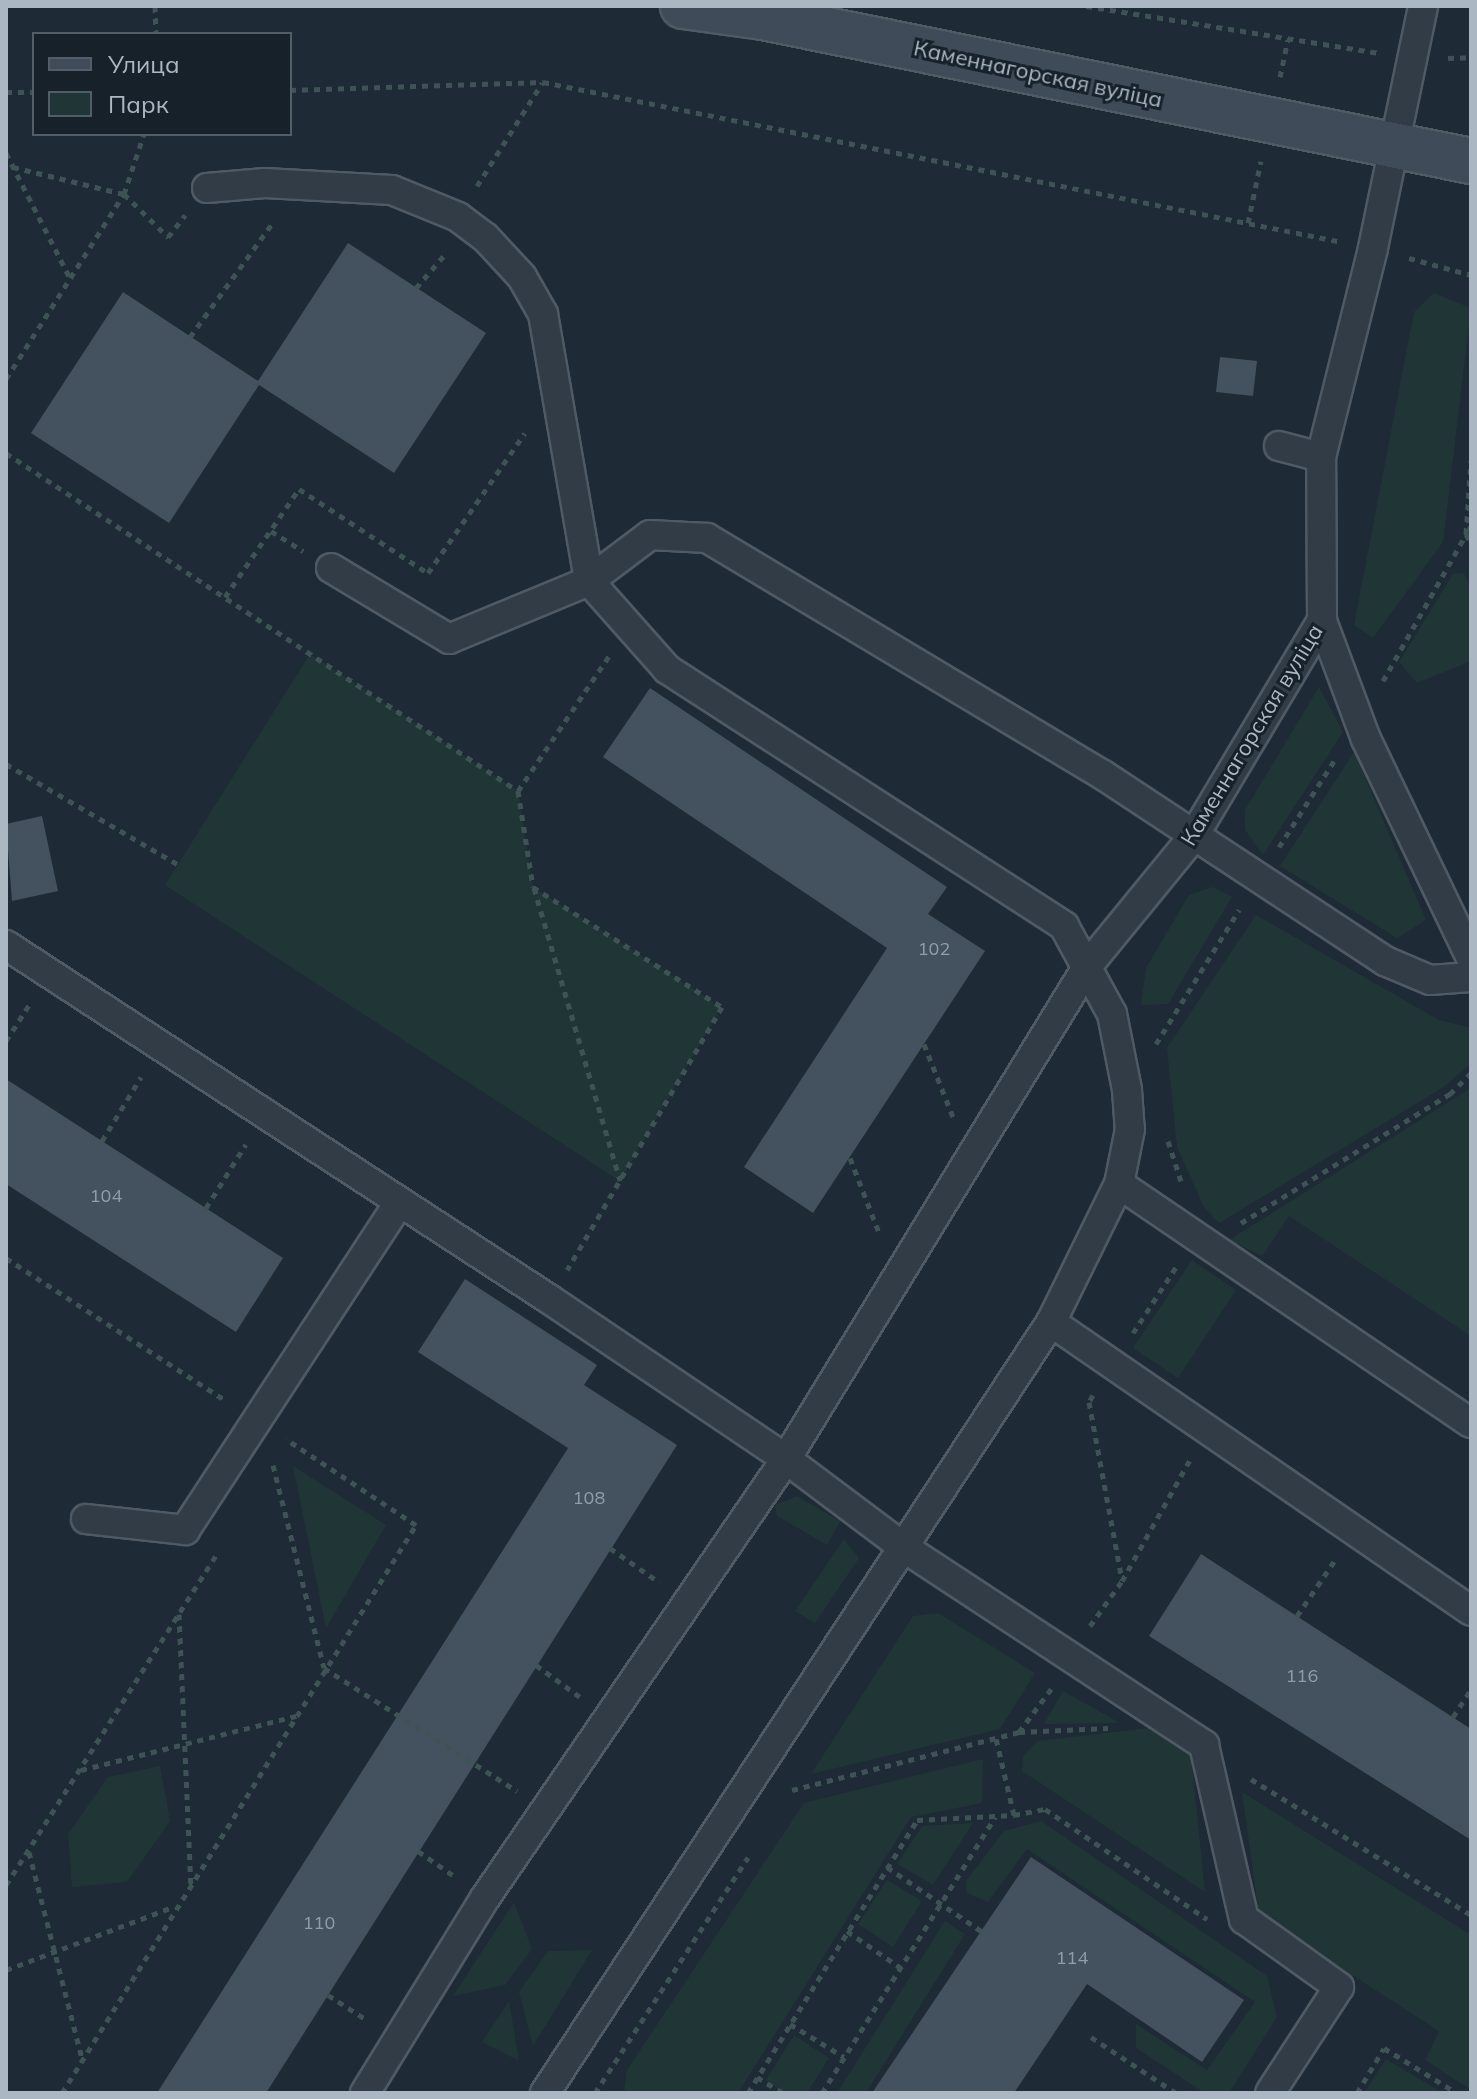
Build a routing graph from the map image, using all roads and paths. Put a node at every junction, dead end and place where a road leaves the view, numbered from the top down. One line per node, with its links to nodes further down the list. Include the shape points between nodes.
1 (155, 6): 5 (path)
2 (683, 6): 13 (main road, Каменнагорская вуліца, via 763,17)
3 (1086, 6): 7 (path)
4 (1423, 6): 7 (lane)
5 (156, 32)
6 (1471, 57): 7 (path)
7 (1414, 59): 13 (lane)
8 (543, 82): 9 (path); 20 (path); 21 (path)
9 (292, 90)
10 (6, 92): 11 (path)
11 (32, 92)
12 (143, 136): 19 (path)
13 (1393, 145): 15 (main road, Каменнагорская вуліца); 21 (lane, Каменнагорская вуліца)
14 (6, 153): 16 (path)
15 (1471, 161)
16 (13, 167): 19 (path); 23 (path)
17 (300, 185): 18 (lane); 20 (lane, via 392,190); 24 (path)
18 (207, 188): 19 (path, via 168,237)
19 (124, 194): 23 (path)
20 (458, 217): 26 (lane, via 485,237 536,302)
21 (1373, 248): 22 (path); 29 (lane, Каменнагорская вуліца)
22 (1471, 275)
23 (69, 276): 25 (path)
24 (190, 337)
25 (6, 379)
26 (555, 390): 33 (lane); 34 (path, via 428,573 299,489)
27 (1279, 446): 29 (lane)
28 (6, 453): 34 (path)
29 (1321, 457): 35 (lane, Каменнагорская вуліца)
30 (1471, 526): 31 (path, via 1466,534)
31 (1471, 543)
32 (331, 568): 33 (lane, via 449,639)
33 (589, 581): 36 (lane); 39 (lane, via 650,535 707,538 1089,766)
34 (225, 597): 38 (path)
35 (1322, 621): 39 (lane, Каменнагорская вуліца); 43 (lane, via 1366,739)
36 (629, 626): 38 (path); 44 (lane, via 667,669 1064,926)
37 (6, 764): 40 (path)
38 (518, 791): 41 (path)
39 (1193, 837): 44 (lane, Каменнагорская вуліца); 45 (lane, via 1385,961 1430,980)
40 (179, 865)
41 (533, 887): 56 (path); 56 (path, via 722,1007)
42 (6, 945): 48 (lane)
43 (1471, 958)
44 (1089, 964): 55 (lane, Каменнагорская вуліца); 57 (lane, via 1112,1014 1127,1090 1130,1129)
45 (1471, 977)
46 (924, 1044): 55 (path)
47 (1156, 1044): 49 (path)
48 (160, 1045): 51 (lane); 53 (path)
49 (1158, 1059)
50 (1471, 1073): 61 (path, via 1450,1094)
51 (266, 1112): 59 (lane); 60 (path)
52 (1168, 1139): 58 (path)
53 (102, 1141)
54 (850, 1158): 63 (path)
55 (969, 1160): 63 (lane, Каменнагорская вуліца)
56 (620, 1181): 64 (path)
57 (1119, 1184): 65 (lane); 67 (lane)
58 (1186, 1193)
59 (400, 1202): 64 (lane); 66 (lane)
60 (206, 1208)
61 (1235, 1226)
62 (6, 1258): 66 (path)
63 (897, 1277): 70 (lane, Каменнагорская вуліца)
64 (549, 1299): 70 (lane)
65 (1051, 1322): 76 (lane); 79 (lane)
66 (255, 1420): 68 (path); 73 (lane, via 185,1530)
67 (1471, 1423)
68 (288, 1441): 71 (path); 85 (path, via 416,1525)
69 (1198, 1445): 82 (path, via 1122,1581 1086,1632)
70 (786, 1459): 76 (lane); 78 (lane, Каменнагорская вуліца)
71 (273, 1464): 72 (path); 85 (path)
72 (265, 1477)
73 (86, 1519)
74 (610, 1548): 78 (path)
75 (1343, 1548): 81 (path)
76 (906, 1549): 83 (lane); 123 (lane)
77 (218, 1551): 80 (path)
78 (685, 1600): 89 (lane, Каменнагорская вуліца)
79 (1471, 1611)
80 (179, 1613): 93 (path); 94 (path)
81 (1297, 1616)
82 (1098, 1640)
83 (1069, 1657): 91 (path); 129 (lane, via 1204,1745 1244,1919 1339,1987)
84 (536, 1665): 89 (path)
85 (324, 1668): 87 (path); 97 (path)
86 (1471, 1689): 88 (path)
87 (297, 1716): 93 (path); 105 (path)
88 (1453, 1717)
89 (608, 1719): 97 (lane, Каменнагорская вуліца)
90 (1124, 1727): 91 (path)
91 (1019, 1732): 92 (path)
92 (996, 1738): 96 (path, via 790,1793); 98 (path)
93 (182, 1745): 94 (path); 105 (path)
94 (79, 1771): 101 (path)
95 (1239, 1772): 109 (path)
96 (799, 1780)
97 (546, 1809): 106 (lane, Каменнагорская вуліца)
98 (1014, 1815): 99 (path); 110 (path, via 1045,1809)
99 (996, 1816): 103 (path, via 917,1820); 107 (path)
100 (756, 1845): 124 (path)
101 (28, 1851): 104 (path); 113 (path)
102 (418, 1851): 106 (path)
103 (887, 1867): 107 (path); 111 (path)
104 (6, 1885)
105 (191, 1885): 108 (path)
106 (485, 1898): 122 (lane, Каменнагорская вуліца)
107 (941, 1904): 112 (path); 114 (path)
108 (176, 1906): 113 (path); 119 (path)
109 (1471, 1915)
110 (1212, 1923)
111 (847, 1931): 114 (path); 116 (path)
112 (981, 1931)
113 (52, 1950): 115 (path); 119 (path)
114 (901, 1968): 118 (path)
115 (6, 1970)
116 (790, 2024): 118 (path); 120 (path)
117 (1091, 2037): 128 (path)
118 (844, 2057): 127 (path)
119 (82, 2060): 121 (path)
120 (757, 2077): 125 (path); 126 (path)
121 (62, 2093)
122 (365, 2093)
123 (545, 2093)
124 (595, 2093)
125 (748, 2093)
126 (783, 2093)
127 (822, 2093)
128 (1176, 2093)
129 (1270, 2093)
130 (1357, 2093): 131 (path, via 1384,2048)
131 (1457, 2093)

